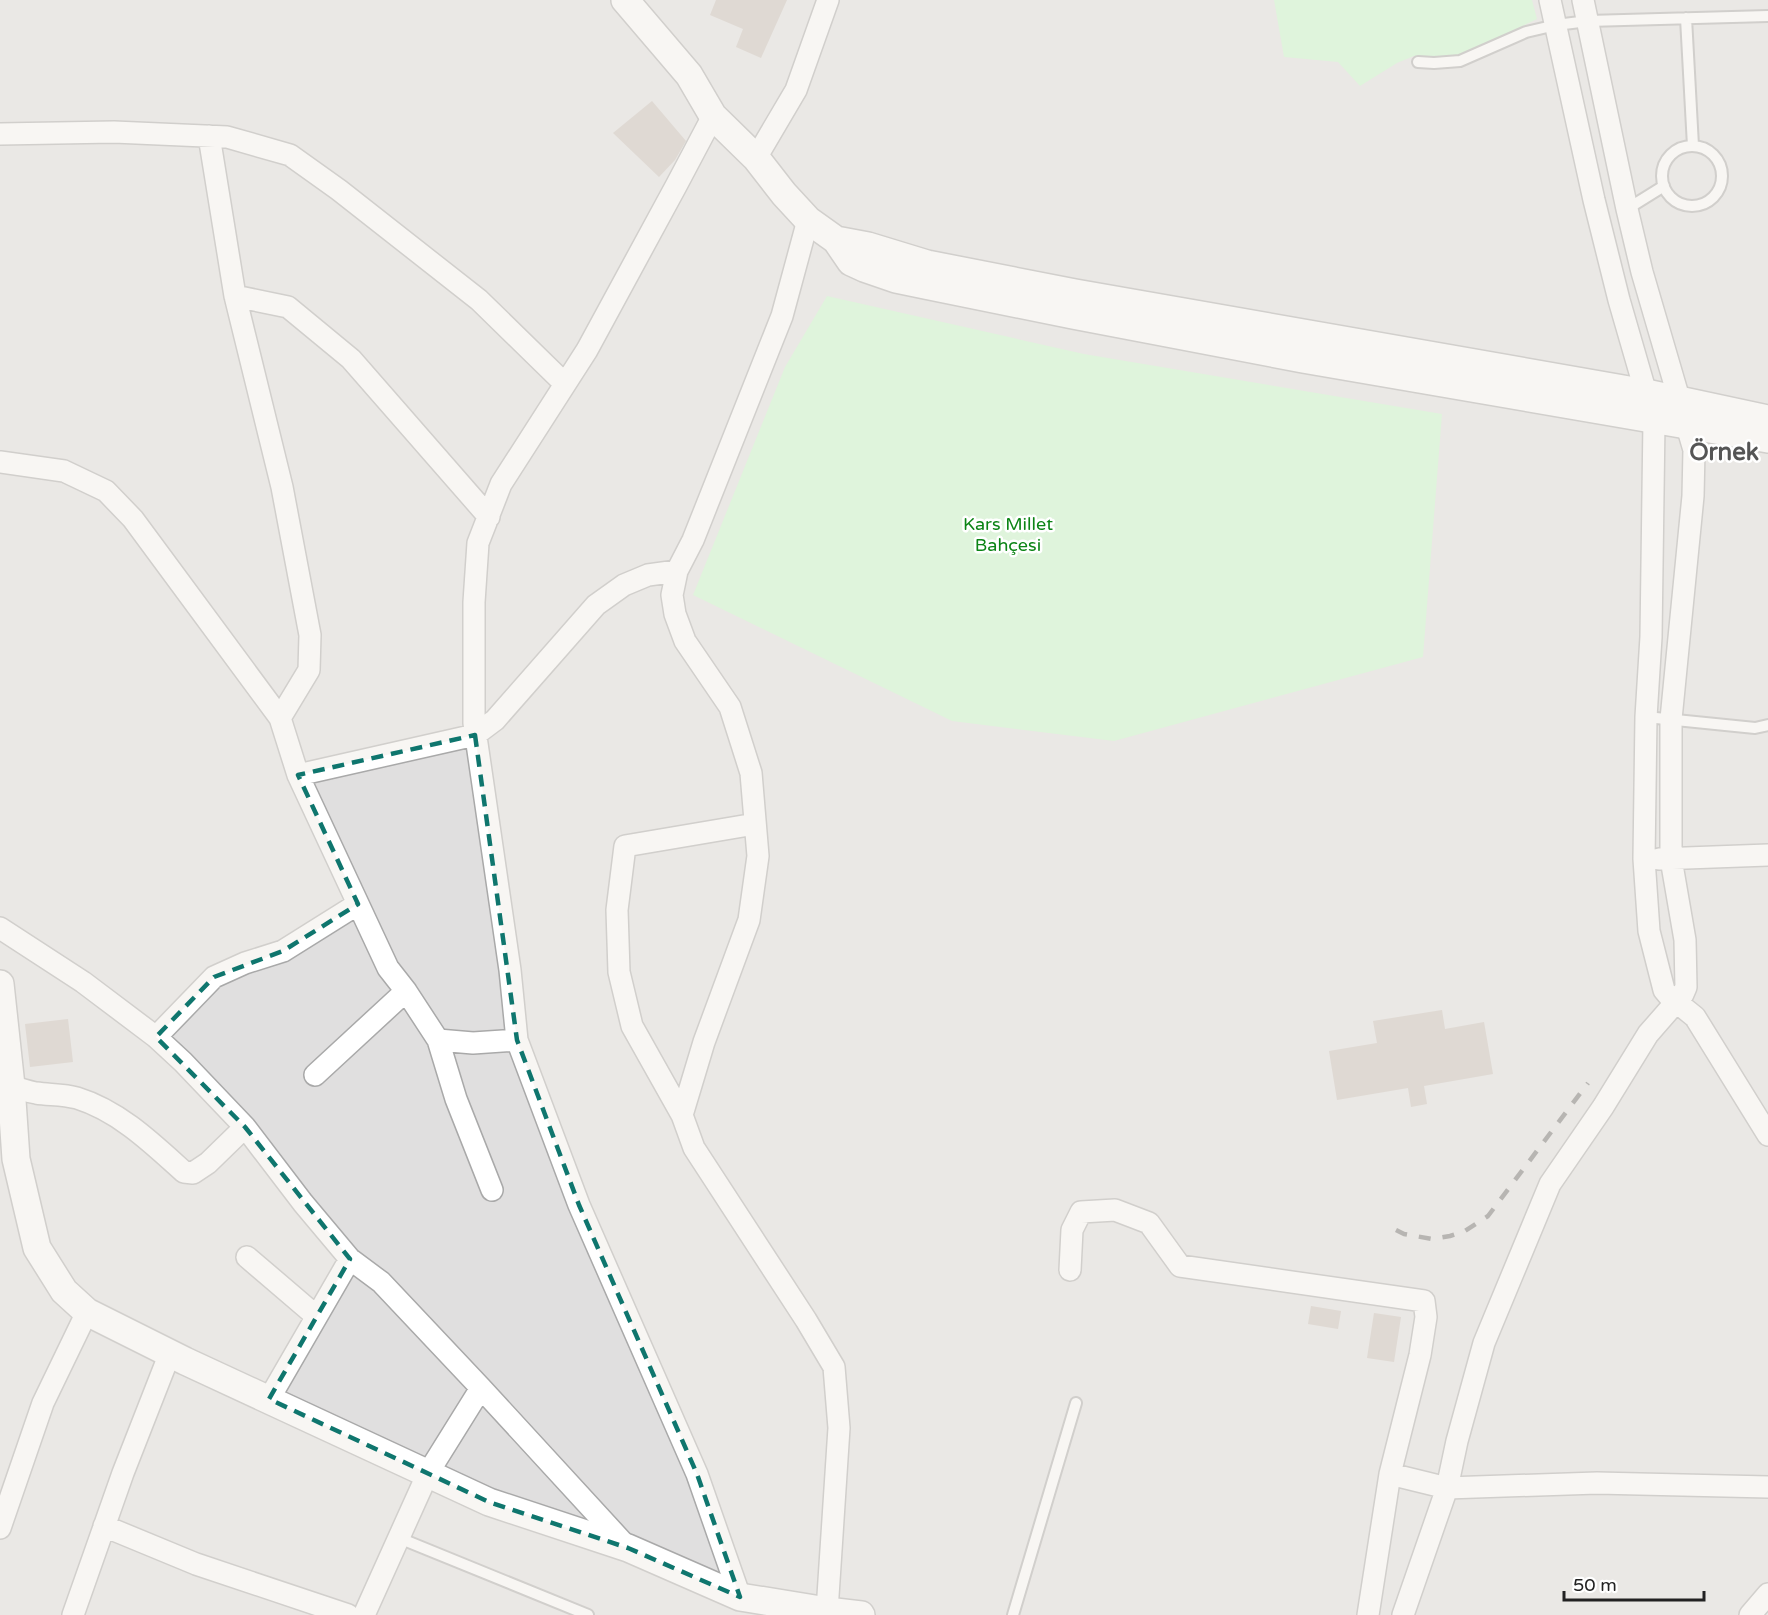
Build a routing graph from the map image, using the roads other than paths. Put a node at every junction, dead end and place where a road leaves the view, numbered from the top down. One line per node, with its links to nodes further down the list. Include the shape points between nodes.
1 (625, 0): 10 (street, via 689,75)
2 (828, 0): 14 (street, via 796,90)
3 (1550, 0): 8 (street)
4 (1583, 0): 7 (street)
5 (1768, 16): 6 (lane)
6 (1686, 18): 7 (lane); 13 (lane)
7 (1588, 21): 8 (lane); 16 (street)
8 (1556, 25): 9 (lane, via 1526,32 1460,61); 21 (street, via 1597,211)
9 (1418, 62)
10 (713, 116): 14 (street); 20 (street)
11 (0, 134): 12 (street, via 114,132)
12 (208, 136): 19 (street); 20 (street, via 227,137 290,155 479,300)
13 (1693, 146): 15 (lane, via 1675,151 1668,158 1663,167); 15 (lane, via 1703,148 1717,159 1722,176 1717,192 1704,203 1685,205 1676,201)
14 (756, 158): 17 (street)
15 (1664, 186): 16 (lane)
16 (1627, 209): 22 (street)
17 (808, 220): 18 (street); 28 (street, via 782,316)
18 (836, 240): 21 (street, via 927,264 1064,291); 24 (street, via 851,262 896,279 1303,359)
19 (235, 296): 27 (street, via 288,307 351,359); 30 (street, via 282,487 310,635 309,670)
20 (565, 384): 27 (street, via 501,484)
21 (1646, 393): 22 (street); 24 (street)
22 (1684, 413): 23 (street); 24 (street); 25 (street); 31 (street, via 1694,450 1693,496)
23 (1768, 419)
24 (1654, 421): 29 (street)
25 (1768, 439)
26 (0, 462): 30 (street, via 64,471 106,491 133,519)
27 (489, 517): 33 (street, via 478,543 474,602)
28 (677, 572): 33 (street, via 648,575 624,585 596,605 495,720); 35 (street, via 672,595 675,614 685,641 730,707 751,773)
29 (1646, 717): 31 (lane); 37 (street)
30 (280, 718): 34 (street)
31 (1671, 718): 32 (lane, via 1755,728); 38 (street)
32 (1768, 725)
33 (476, 735): 34 (street); 46 (street)
34 (298, 775): 39 (street)
35 (755, 824): 49 (street, via 758,856 749,920); 49 (street, via 625,846 617,910 620,972 632,1026)
36 (1768, 855): 38 (street)
37 (1644, 859): 38 (street); 43 (street, via 1649,931 1664,990)
38 (1671, 859): 43 (street, via 1686,972 1686,987)
39 (358, 904): 42 (street, via 388,968); 44 (street, via 283,951 214,976)
40 (0, 928): 44 (street, via 83,982)
41 (0, 984): 48 (street)
42 (406, 991): 45 (street); 47 (street)
43 (1676, 1001): 51 (street, via 1695,1017); 65 (street, via 1647,1034 1550,1184 1484,1343)
44 (156, 1037): 50 (street)
45 (438, 1040): 46 (street); 52 (street, via 456,1099)
46 (517, 1040): 71 (street, via 579,1204 697,1474)
47 (315, 1075)
48 (6, 1084): 50 (street, via 35,1093 80,1099 107,1111 137,1130 184,1172 193,1173 208,1163); 56 (street, via 16,1159 37,1248 64,1291)
49 (682, 1114): 73 (street, via 694,1148 834,1367 839,1428)
50 (245, 1126): 54 (street)
51 (1768, 1135)
52 (492, 1190)
53 (248, 1257): 57 (street)
54 (350, 1259): 57 (street); 59 (street, via 381,1282)
55 (1070, 1270): 63 (street, via 1072,1230 1081,1212 1115,1210 1149,1223 1180,1266 1424,1301 1426,1317 1420,1355)
56 (87, 1312): 58 (street); 67 (street, via 43,1403)
57 (316, 1316): 60 (street)
58 (170, 1353): 60 (street); 66 (street)
59 (481, 1388): 62 (street); 69 (street)
60 (268, 1399): 62 (street)
61 (1076, 1403): 79 (lane)
62 (428, 1473): 68 (street); 69 (street, via 489,1502)
63 (1390, 1474): 65 (street); 80 (street)
64 (1768, 1486): 65 (street, via 1598,1483)
65 (1447, 1488): 81 (street)
66 (104, 1526): 74 (street); 75 (street, via 196,1564)
67 (0, 1528)
68 (399, 1538): 76 (street); 77 (lane)
69 (628, 1548): 71 (street)
70 (1768, 1594): 82 (street)
71 (740, 1597): 72 (street)
72 (770, 1609): 73 (street)
73 (816, 1612): 78 (street)
74 (73, 1615)
75 (348, 1615)
76 (364, 1615)
77 (588, 1615)
78 (861, 1615)
79 (1013, 1615)
80 (1368, 1615)
81 (1403, 1615)
82 (1750, 1615)

